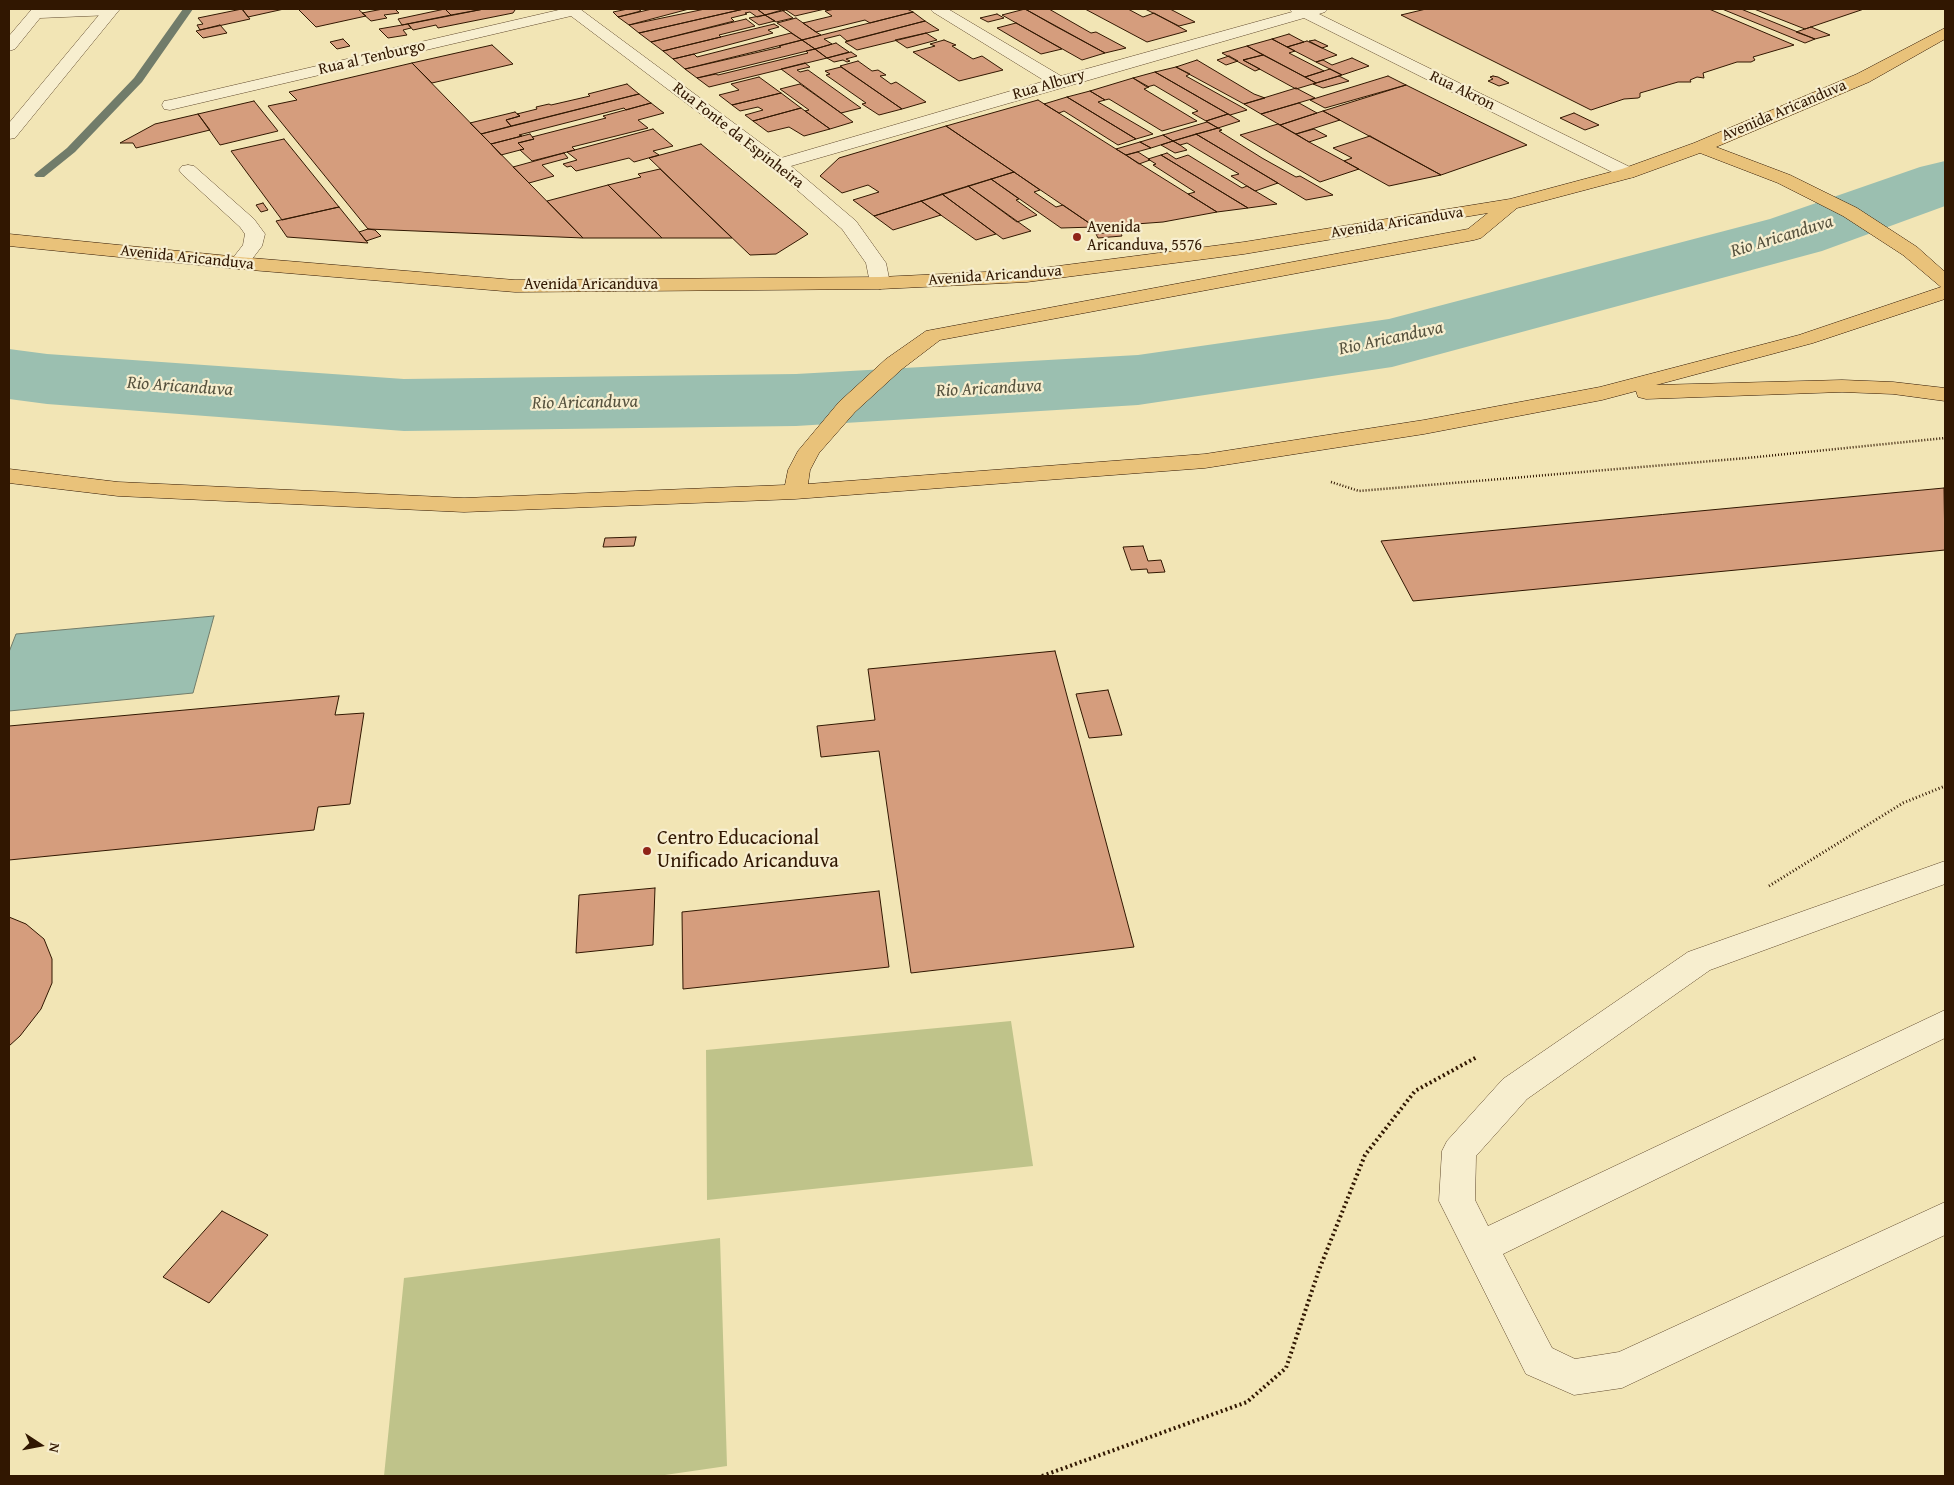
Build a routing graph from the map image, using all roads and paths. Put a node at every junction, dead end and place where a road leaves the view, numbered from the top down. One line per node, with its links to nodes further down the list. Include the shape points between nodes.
1 (112, 9): 5 (street); 10 (street)
2 (938, 9): 8 (street)
3 (573, 10): 9 (street, Rua al Tenburgo); 12 (street, Rua Fonte da Espinheira)
4 (1306, 10): 8 (street, Rua Albury); 14 (street, Rua Akron)
5 (37, 11): 7 (street)
6 (1945, 33): 11 (highway, Avenida Aricanduva, via 1863,78)
7 (9, 46)
8 (1059, 82): 12 (street, Rua Albury)
9 (170, 104)
10 (9, 134)
11 (1700, 147): 14 (highway, Avenida Aricanduva); 18 (highway, via 1784,179 1850,212 1910,251)
12 (778, 164): 19 (street, Rua Fonte da Espinheira, via 849,225 876,263)
13 (188, 170): 17 (street, via 255,234 252,246)
14 (1628, 173): 15 (highway, Avenida Aricanduva)
15 (1511, 204): 19 (highway, Avenida Aricanduva, via 1244,248 1027,276); 26 (highway, via 1474,234 933,335 894,364 847,407 809,452 800,470)
16 (9, 240): 17 (highway, Avenida Aricanduva)
17 (238, 263): 19 (highway, Avenida Aricanduva, via 515,286)
18 (1945, 282)
19 (880, 283)
20 (1945, 292): 21 (highway, via 1806,339)
21 (1602, 393): 22 (highway, via 1842,386); 24 (highway, via 1424,427)
22 (1945, 394)
23 (1945, 438): 24 (path, via 1359,491 1336,486)
24 (1277, 450): 26 (highway, via 1205,461)
25 (9, 476): 26 (highway, via 118,489 464,505)
26 (795, 492)
27 (1945, 872): 30 (street, via 1699,961 1515,1089 1459,1150 1457,1201)
28 (1945, 1023): 30 (street)
29 (1945, 1218): 30 (street, via 1622,1370 1574,1377 1538,1361)
30 (1481, 1247)

